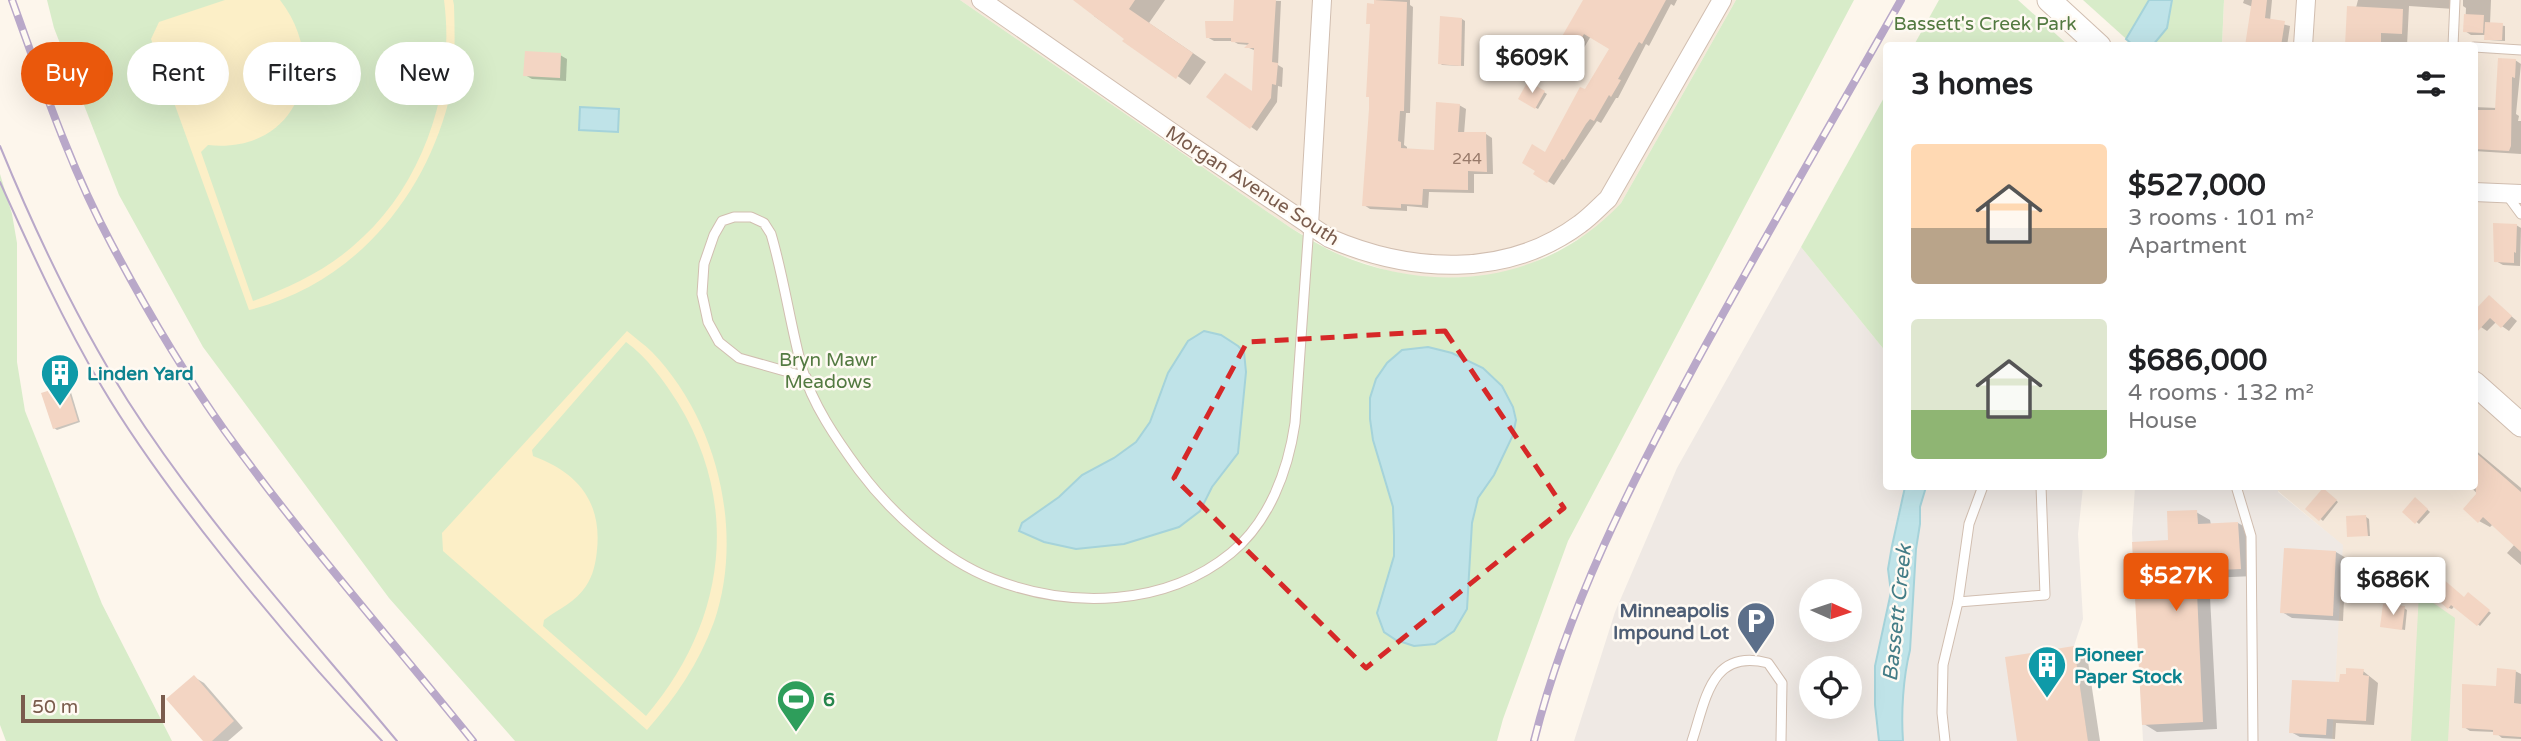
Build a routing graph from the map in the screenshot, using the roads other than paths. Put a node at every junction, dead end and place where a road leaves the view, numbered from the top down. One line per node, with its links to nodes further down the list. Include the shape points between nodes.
1 (981, 0): 15 (street, Morgan Avenue South)
2 (1322, 0): 15 (street)
3 (1722, 0): 15 (street, Morgan Avenue South, via 1608,199 1581,224 1550,243 1496,262 1440,266 1354,249)
4 (2049, 0): 7 (street)
5 (2306, 0): 8 (street)
6 (2455, 0): 9 (lane)
7 (2095, 42)
8 (2303, 42)
9 (2453, 42)
10 (2478, 47): 11 (lane)
11 (2521, 50)
12 (2478, 192): 13 (street)
13 (2513, 194): 14 (lane)
14 (2521, 214)
15 (1309, 225): 16 (lane, via 1295,423 1279,487 1257,524 1232,552 1197,574 1147,594 1075,599 1031,592 991,579 945,552 911,527 859,471)
16 (806, 377): 16 (lane, via 771,234 764,223 751,217 722,221 704,264 702,294 708,322 719,342 739,358)
17 (2478, 387): 18 (street)
18 (2521, 425)
19 (1982, 490): 22 (lane, via 1969,524)
20 (2042, 490): 22 (lane, via 2045,595)
21 (2237, 490): 26 (lane, via 2251,536)
22 (1958, 602): 25 (lane, via 1943,665)
23 (1692, 741): 24 (lane, via 1713,680 1731,663 1749,658 1768,663 1782,683)
24 (1781, 741)
25 (1945, 741)
26 (2253, 741)

